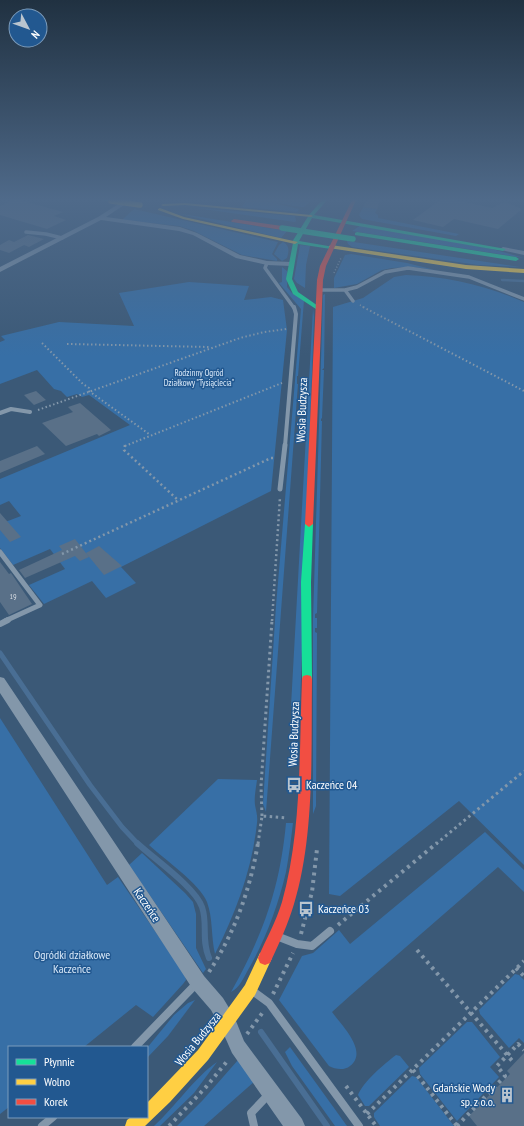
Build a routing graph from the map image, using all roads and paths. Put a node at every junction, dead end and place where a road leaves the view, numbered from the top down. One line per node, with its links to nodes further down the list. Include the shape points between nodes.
1 (38, 251): 15 (street)
2 (226, 251): 12 (street, via 238,257)
3 (293, 251): 13 (main road)
4 (330, 251): 18 (main road, Wosia Budzysza)
5 (355, 251): 16 (main road, via 466,267)
6 (434, 251): 14 (main road)
7 (455, 251): 11 (main road)
8 (509, 251): 10 (main road)
9 (344, 253): 18 (path, via 331,279)
10 (524, 254)
11 (524, 260)
12 (266, 263): 13 (street); 23 (lane, via 265,268 294,307)
13 (291, 264): 17 (main road, via 289,279)
14 (524, 266)
15 (0, 270)
16 (524, 270)
17 (292, 288): 18 (main road); 22 (main road, via 295,293)
18 (316, 290): 19 (lane); 22 (main road, Wosia Budzysza)
19 (345, 290): 20 (lane, via 364,284 385,272 408,268 468,277); 21 (lane)
20 (524, 299)
21 (353, 301): 29 (path)
22 (318, 308): 42 (main road, Wosia Budzysza, via 306,582 307,696)
23 (294, 329): 26 (path, via 252,334); 27 (lane)
24 (42, 343): 28 (path, via 89,388)
25 (67, 344): 26 (path)
26 (212, 348): 28 (path)
27 (291, 383): 32 (path, via 275,385); 33 (lane)
28 (89, 391): 30 (path); 32 (path)
29 (524, 391)
30 (30, 412): 31 (lane, via 11,409)
31 (0, 413)
32 (149, 434): 35 (path, via 125,445 124,450)
33 (284, 458): 34 (lane); 35 (path, via 271,458)
34 (280, 489): 41 (path, via 261,786)
35 (179, 501): 37 (path)
36 (0, 552): 38 (lane, via 40,605)
37 (62, 554)
38 (0, 624)
39 (0, 682): 49 (street, Kaczeńce)
40 (524, 771): 43 (path)
41 (262, 816): 42 (path); 49 (path, via 256,855 240,911 216,961 205,977)
42 (303, 819): 44 (main road, Wosia Budzysza, via 296,869 288,903)
43 (330, 931): 44 (lane, via 312,946 297,944)
44 (276, 936): 50 (main road, Wosia Budzysza)
45 (417, 950): 51 (path)
46 (524, 961): 47 (path)
47 (516, 968): 48 (path); 51 (path)
48 (524, 976)
49 (198, 982): 52 (street, Kaczeńce); 53 (lane)
50 (250, 990): 52 (main road, Wosia Budzysza); 70 (lane, via 269,1003)
51 (471, 1013): 55 (path); 58 (path)
52 (228, 1022): 60 (street, Kaczeńce, via 238,1047); 61 (main road, Wosia Budzysza, via 203,1055)
53 (136, 1046)
54 (524, 1050): 55 (path, via 518,1044)
55 (508, 1055): 57 (path); 72 (path, via 497,1066 505,1076)
56 (230, 1059): 67 (path)
57 (514, 1063)
58 (413, 1070): 62 (path); 72 (path)
59 (346, 1086): 62 (path)
60 (271, 1092): 68 (lane, via 251,1113); 69 (street, Kaczeńce)
61 (148, 1113)
62 (367, 1114): 71 (path)
63 (52, 1118): 65 (lane)
64 (142, 1118): 66 (main road)
65 (42, 1126)
66 (133, 1126)
67 (169, 1126)
68 (254, 1126)
69 (295, 1126)
70 (359, 1126)
71 (376, 1126)
72 (457, 1126)

